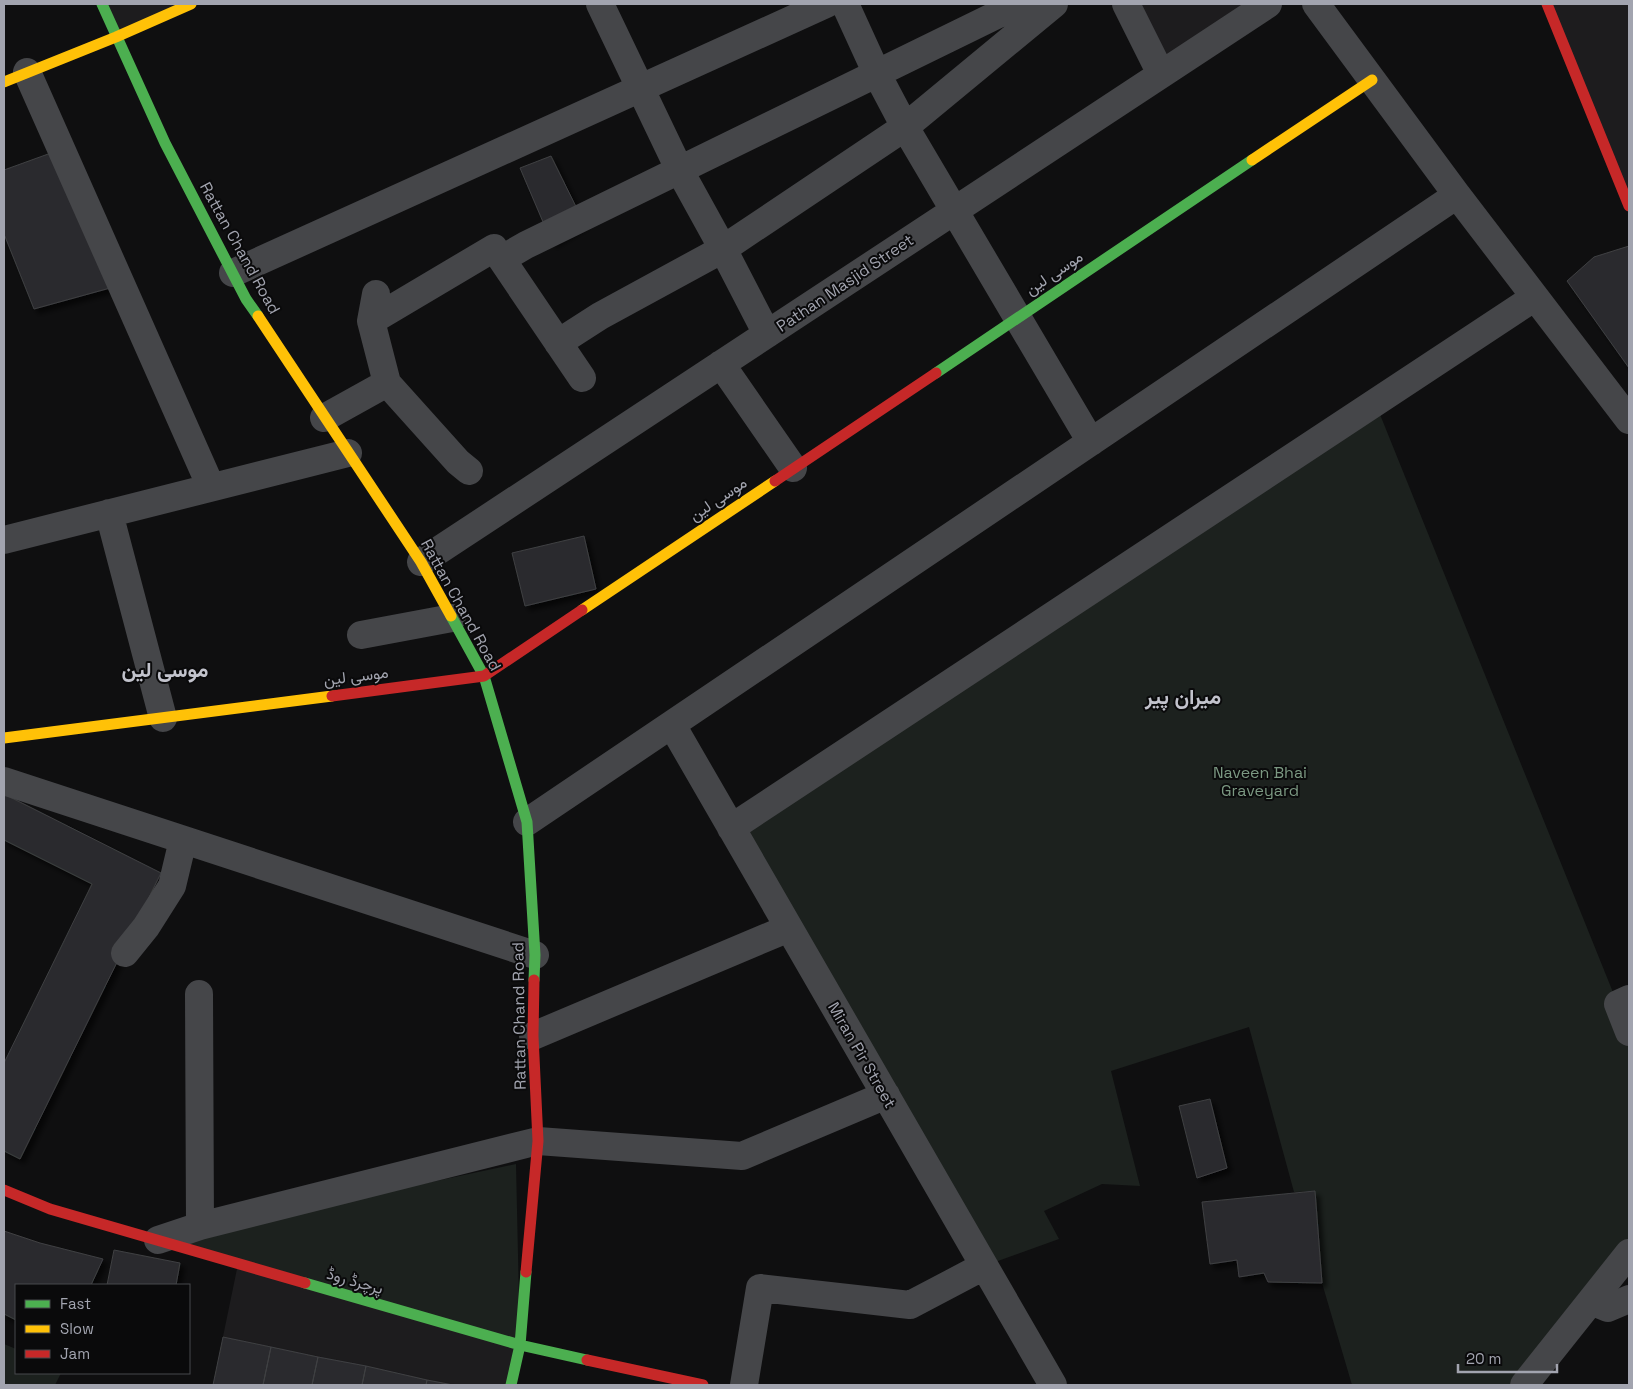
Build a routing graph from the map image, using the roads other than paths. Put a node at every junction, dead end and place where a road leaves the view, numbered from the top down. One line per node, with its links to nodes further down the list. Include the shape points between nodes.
1 (102, 4): 12 (street, Rattan Chand Road)
2 (191, 4): 12 (street)
3 (600, 4): 17 (street)
4 (826, 4): 17 (street)
5 (845, 4): 13 (street)
6 (1019, 4): 13 (street)
7 (1054, 4): 18 (street)
8 (1126, 4): 14 (street)
9 (1268, 4): 14 (street, Pathan Masjid Street)
10 (1316, 4): 16 (street)
11 (1547, 4): 21 (street)
12 (116, 37): 15 (street); 25 (street, Rattan Chand Road, via 165,143)
13 (877, 74): 18 (street); 19 (street)
14 (1161, 74): 22 (street, Pathan Masjid Street)
15 (15, 77): 41 (street)
16 (1372, 80): 20 (street); 28 (street, موسی لین)
17 (640, 88): 19 (street); 25 (street)
18 (905, 127): 22 (street); 23 (street)
19 (680, 171): 23 (street); 24 (street)
20 (1457, 194): 27 (street); 37 (street)
21 (1629, 206)
22 (955, 210): 28 (street); 30 (street, Pathan Masjid Street)
23 (723, 250): 30 (street); 31 (street, via 600,316)
24 (502, 259): 29 (street, via 494,248); 31 (street)
25 (233, 273): 35 (street, Rattan Chand Road, via 246,299)
26 (376, 294): 29 (street)
27 (1535, 297): 36 (street); 53 (street)
28 (1017, 318): 37 (street); 39 (street, موسی لین)
29 (371, 320): 34 (street)
30 (767, 334): 32 (street, Pathan Masjid Street)
31 (558, 343): 33 (street)
32 (721, 364): 39 (street); 44 (street, Pathan Masjid Street)
33 (582, 378)
34 (387, 383): 35 (street); 40 (street)
35 (324, 418): 38 (street, Rattan Chand Road)
36 (1629, 420)
37 (1091, 442): 49 (street)
38 (348, 453): 41 (street); 44 (street, Rattan Chand Road)
39 (792, 468): 47 (street, موسی لین)
40 (469, 471)
41 (211, 487): 42 (street)
42 (109, 513): 43 (street); 48 (street)
43 (4, 540)
44 (421, 562): 45 (street, Rattan Chand Road)
45 (452, 618): 46 (street); 47 (street, Rattan Chand Road)
46 (361, 636)
47 (484, 676): 48 (street, موسی لین); 52 (street, Rattan Chand Road)
48 (163, 718): 50 (street, موسی لین)
49 (672, 724): 52 (street); 53 (street, Miran Pir Street)
50 (4, 738)
51 (4, 781): 54 (street)
52 (527, 822): 57 (street, Rattan Chand Road)
53 (731, 828): 55 (street, Miran Pir Street)
54 (183, 840): 56 (street, via 172,886 146,927); 57 (street)
55 (789, 928): 61 (street); 62 (street, Miran Pir Street)
56 (125, 952)
57 (536, 955): 61 (street, Rattan Chand Road)
58 (200, 994): 65 (street)
59 (1629, 999): 60 (street, via 1618,1004)
60 (1629, 1032)
61 (533, 1036): 63 (street, Rattan Chand Road)
62 (886, 1095): 63 (street, via 742,1156); 68 (street, Miran Pir Street)
63 (538, 1141): 65 (street); 71 (street, Rattan Chand Road)
64 (4, 1190): 66 (street, پرچرڈ روڈ, via 50,1209)
65 (200, 1226): 66 (street)
66 (158, 1240): 71 (street, پرچرڈ روڈ)
67 (1629, 1253): 70 (street)
68 (984, 1266): 74 (street, via 910,1305 760,1288); 75 (street, Miran Pir Street)
69 (1629, 1299): 70 (street, via 1608,1308)
70 (1591, 1301): 76 (street)
71 (520, 1345): 72 (street, Rattan Chand Road); 73 (street, پرچرڈ روڈ)
72 (511, 1385)
73 (703, 1385)
74 (744, 1385)
75 (1053, 1385)
76 (1524, 1385)

